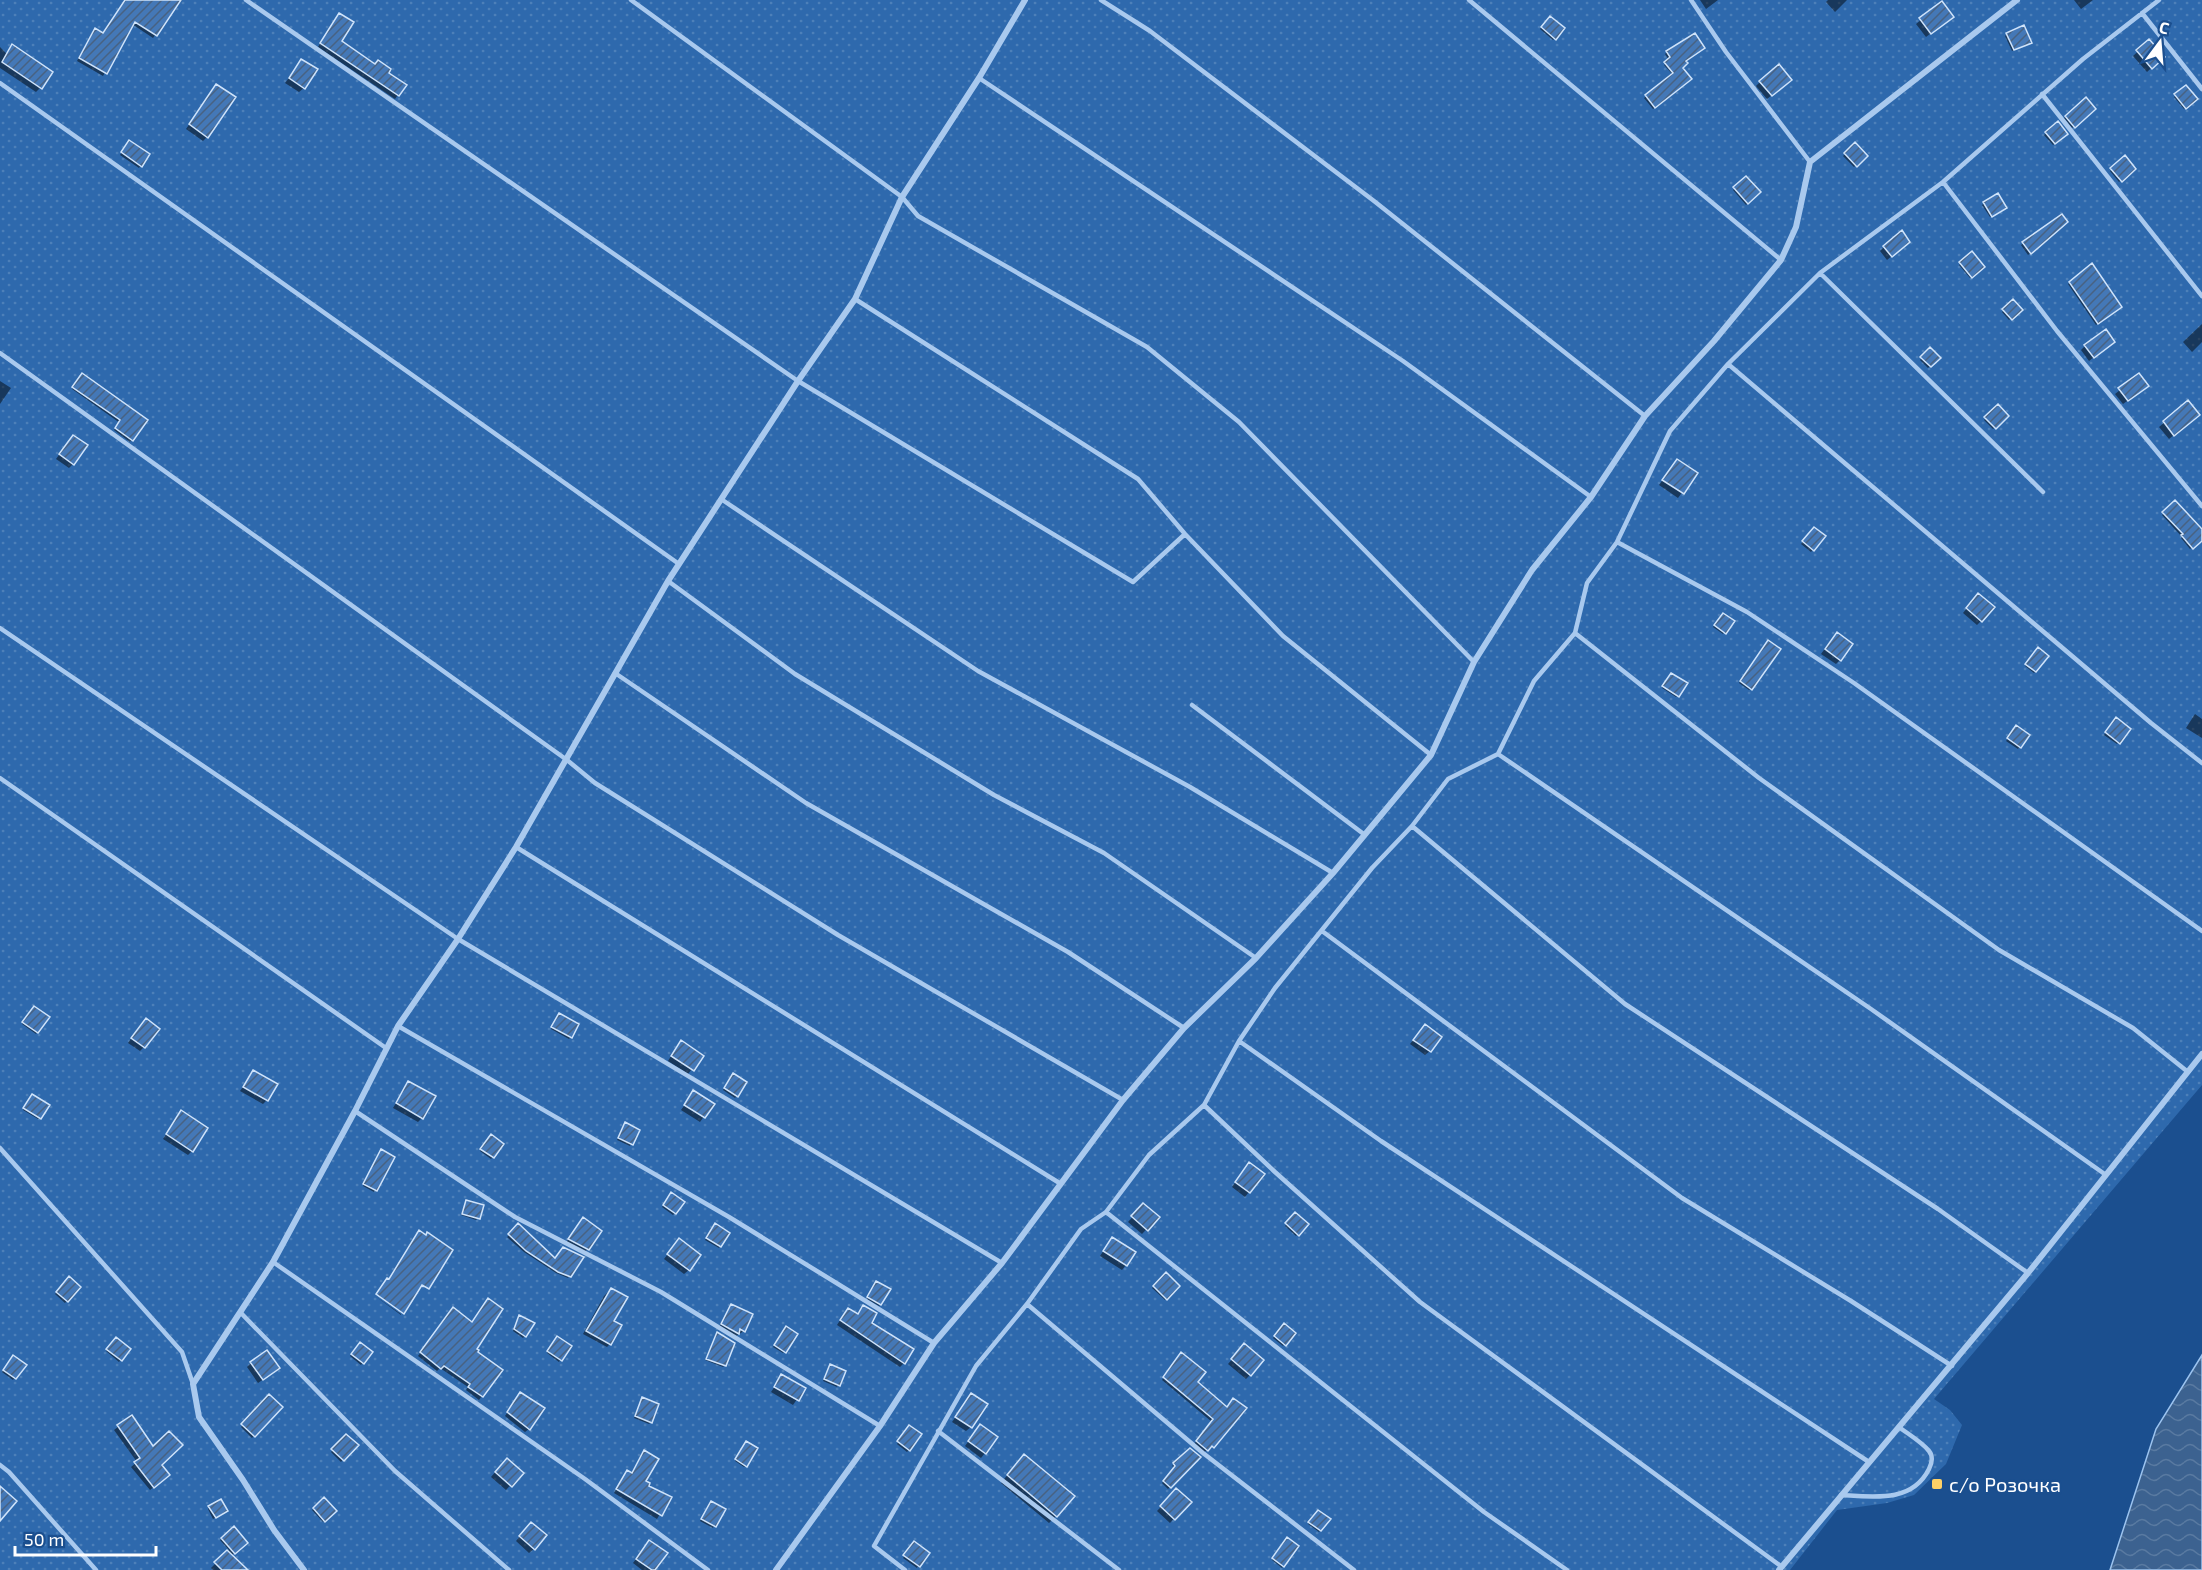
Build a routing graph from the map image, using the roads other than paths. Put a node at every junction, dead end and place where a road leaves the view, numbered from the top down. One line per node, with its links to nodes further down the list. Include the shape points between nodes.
1 (246, 0): 23 (lane)
2 (631, 0): 16 (lane)
3 (1025, 0): 10 (street)
4 (1101, 0): 24 (lane, via 1150,30)
5 (1469, 0): 17 (lane)
6 (1691, 0): 14 (lane)
7 (2017, 0): 14 (street)
8 (2159, 0): 9 (lane)
9 (2142, 13): 12 (lane); 13 (lane)
10 (979, 78): 16 (street); 26 (lane, via 1403,361)
11 (0, 83): 31 (lane)
12 (2202, 89)
13 (2042, 94): 15 (lane); 19 (lane)
14 (1810, 162): 17 (street, via 1796,227)
15 (1943, 182): 18 (lane); 28 (lane, via 2057,331)
16 (902, 197): 20 (street); 35 (lane, via 918,216 1147,347 1166,362 1239,422)
17 (1781, 260): 24 (street)
18 (1820, 273): 22 (lane); 25 (lane)
19 (2202, 296)
20 (855, 299): 23 (street); 29 (lane, via 1138,479)
21 (0, 353): 40 (lane)
22 (1728, 364): 30 (lane, via 1670,431); 41 (lane)
23 (798, 381): 27 (street); 29 (lane, via 1132,582)
24 (1645, 416): 26 (street)
25 (2043, 492)
26 (1591, 497): 35 (street, via 1532,570)
27 (722, 499): 31 (street); 46 (lane, via 978,671 1190,787)
28 (2202, 506)
29 (1185, 534): 39 (lane, via 1282,636)
30 (1617, 542): 34 (lane, via 1587,583); 48 (lane, via 1747,612 1854,683)
31 (679, 564): 32 (street)
32 (668, 581): 36 (street); 50 (lane, via 795,674 993,795 1104,853)
33 (0, 628): 49 (lane)
34 (1575, 633): 38 (lane, via 1534,681); 56 (lane, via 1797,806 1999,950 2133,1028)
35 (1474, 662): 39 (street)
36 (615, 674): 40 (street); 52 (lane, via 806,803 1068,952)
37 (1192, 705): 44 (lane)
38 (1498, 754): 43 (lane, via 1448,779); 61 (lane)
39 (1431, 755): 44 (street)
40 (567, 760): 45 (street); 57 (lane, via 595,783 838,934)
41 (2202, 763)
42 (0, 778): 54 (lane)
43 (1412, 826): 47 (lane, via 1372,868); 66 (lane, via 1625,1005 1938,1209)
44 (1365, 835): 46 (street)
45 (516, 847): 49 (street); 62 (lane)
46 (1333, 873): 50 (street)
47 (1322, 931): 53 (lane, via 1275,988); 70 (lane, via 1682,1198)
48 (2202, 931)
49 (458, 939): 51 (street); 65 (lane)
50 (1256, 958): 52 (street)
51 (398, 1026): 54 (street); 69 (lane, via 729,1217)
52 (1184, 1028): 57 (street)
53 (1239, 1041): 58 (lane); 75 (lane, via 1381,1141)
54 (386, 1048): 59 (street)
55 (2202, 1054): 56 (street)
56 (2188, 1072): 61 (street)
57 (1123, 1100): 62 (street)
58 (1204, 1105): 63 (lane, via 1149,1155); 78 (lane, via 1420,1302)
59 (355, 1111): 64 (street); 72 (lane, via 515,1217 661,1292)
60 (0, 1148): 71 (lane, via 182,1352)
61 (2106, 1175): 66 (street)
62 (1061, 1184): 65 (street)
63 (1106, 1212): 67 (lane, via 1081,1229); 87 (lane, via 1484,1512)
64 (273, 1262): 68 (street); 82 (lane, via 585,1479)
65 (1002, 1263): 69 (street)
66 (2028, 1273): 70 (street)
67 (1027, 1304): 74 (lane, via 976,1366); 86 (lane, via 1203,1453)
68 (240, 1312): 71 (street); 81 (lane, via 396,1471)
69 (934, 1343): 72 (street)
70 (1952, 1366): 73 (street)
71 (193, 1384): 80 (street, via 200,1417)
72 (880, 1426): 83 (street)
73 (1899, 1427): 75 (street); 77 (lane, via 1929,1451 1931,1464 1925,1477 1910,1490 1885,1498)
74 (938, 1431): 84 (lane, via 874,1546); 85 (lane)
75 (1869, 1462): 77 (street)
76 (0, 1465): 79 (lane)
77 (1841, 1495): 78 (street)
78 (1780, 1568)
79 (96, 1570)
80 (304, 1570)
81 (509, 1570)
82 (708, 1570)
83 (776, 1570)
84 (905, 1570)
85 (1119, 1570)
86 (1354, 1570)
87 (1567, 1570)

